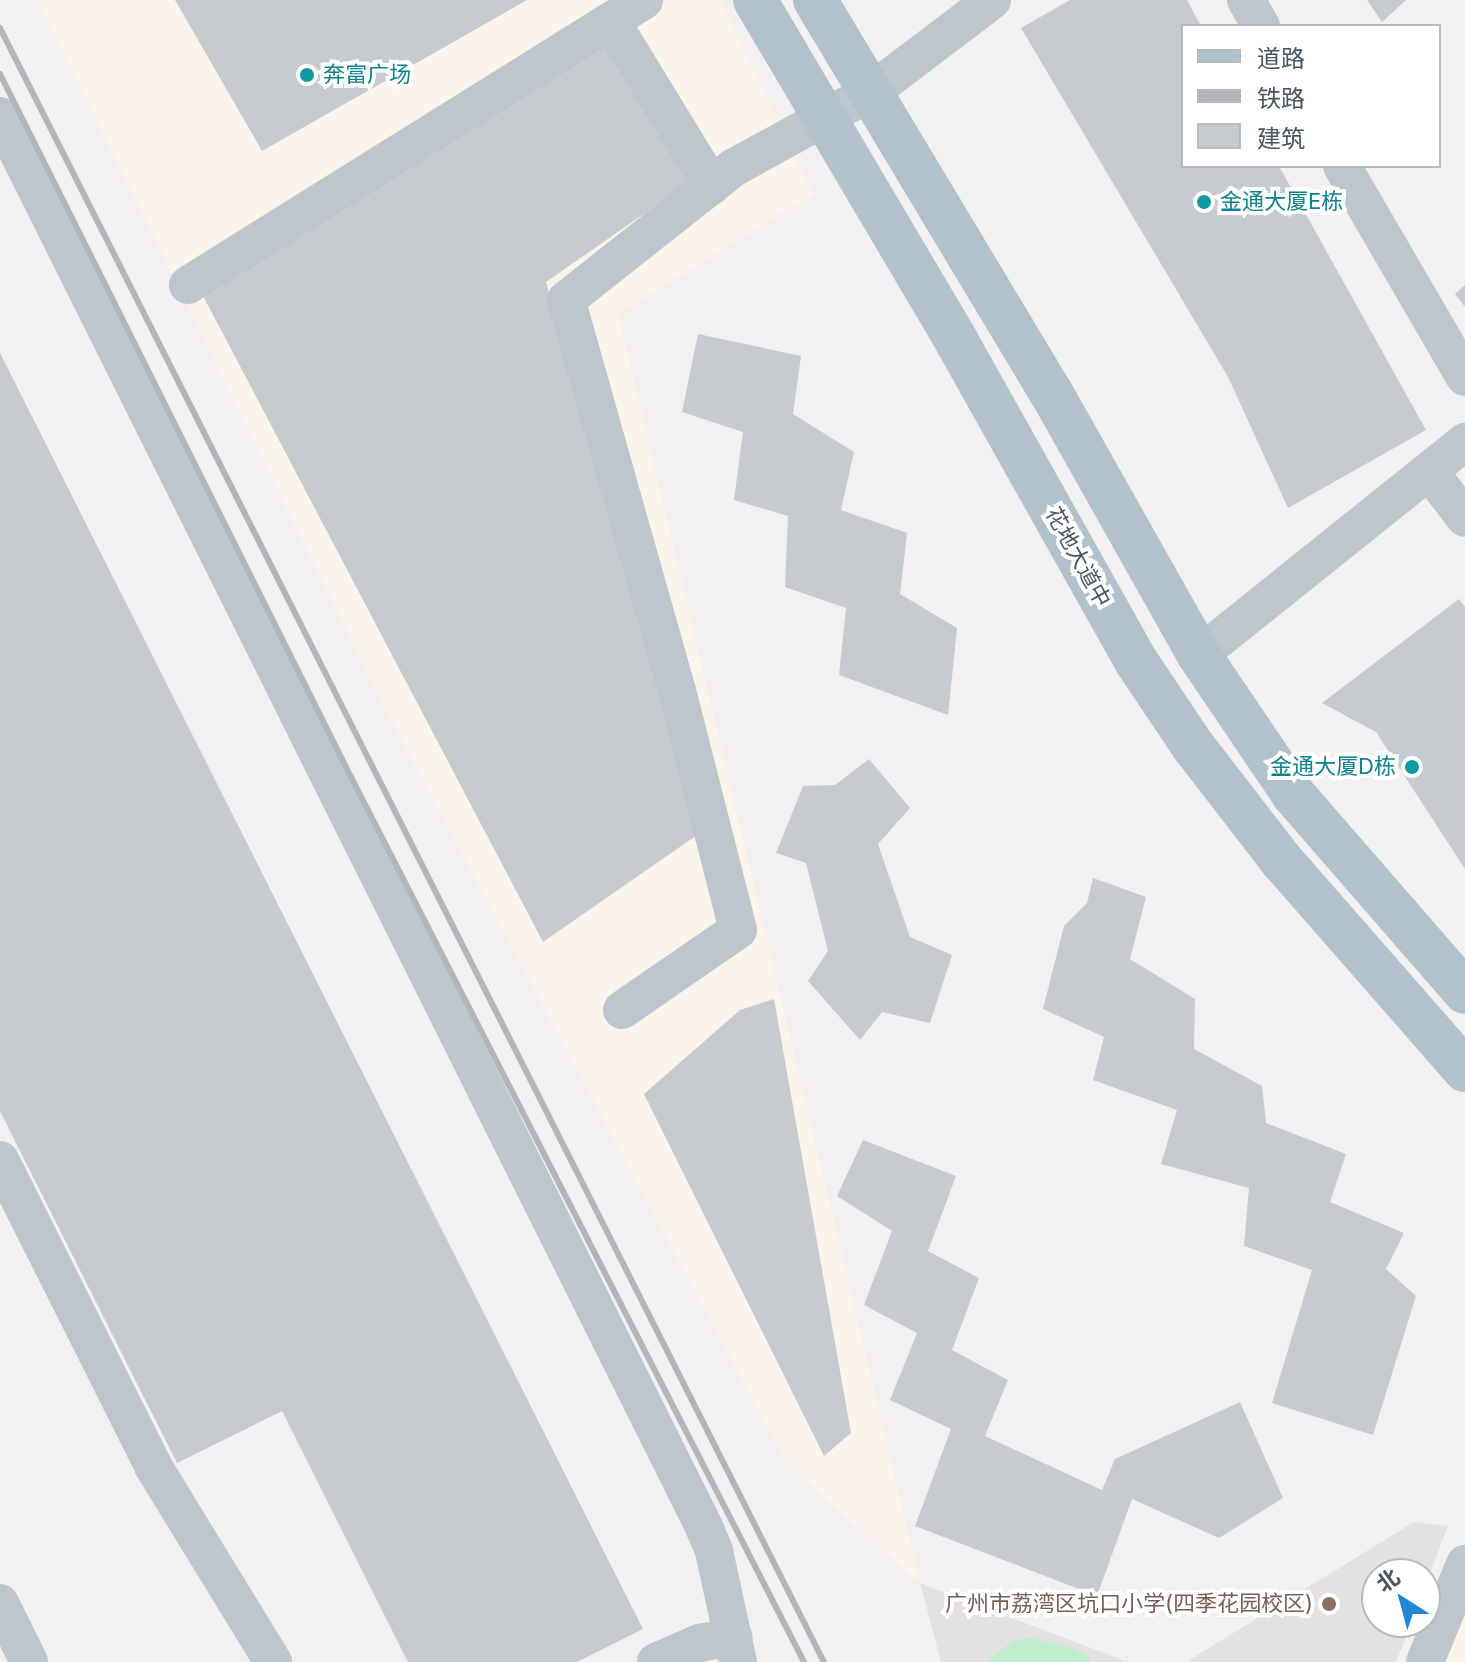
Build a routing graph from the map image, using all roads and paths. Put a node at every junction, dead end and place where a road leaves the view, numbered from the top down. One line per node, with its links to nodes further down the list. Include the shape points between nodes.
1 (644, 0): 6 (street)
2 (755, 0): 10 (main road, 花地大道中)
3 (815, 0): 8 (main road)
4 (992, 0): 8 (street)
5 (1246, 0): 7 (street)
6 (611, 21): 12 (street); 13 (street)
7 (1260, 24)
8 (871, 92): 10 (street); 18 (main road, via 1052,394)
9 (0, 116): 25 (street, via 698,1513 714,1551)
10 (826, 120): 12 (street, via 733,168); 21 (main road, 花地大道中, via 1136,661 1193,746 1282,861)
11 (1343, 168): 14 (street)
12 (712, 186): 20 (street, via 566,300 677,691 738,930)
13 (188, 285)
14 (1465, 377)
15 (1465, 442): 16 (street)
16 (1429, 471): 17 (street); 18 (street)
17 (1465, 518)
18 (1199, 655): 19 (main road, via 1293,794)
19 (1465, 992)
20 (622, 1010)
21 (1465, 1070)
22 (0, 1160): 27 (street, via 153,1466)
23 (1465, 1564): 29 (street)
24 (0, 1603): 26 (street)
25 (735, 1649): 28 (street, via 699,1643)
26 (29, 1662)
27 (273, 1662)
28 (656, 1662)
29 (1425, 1662)

